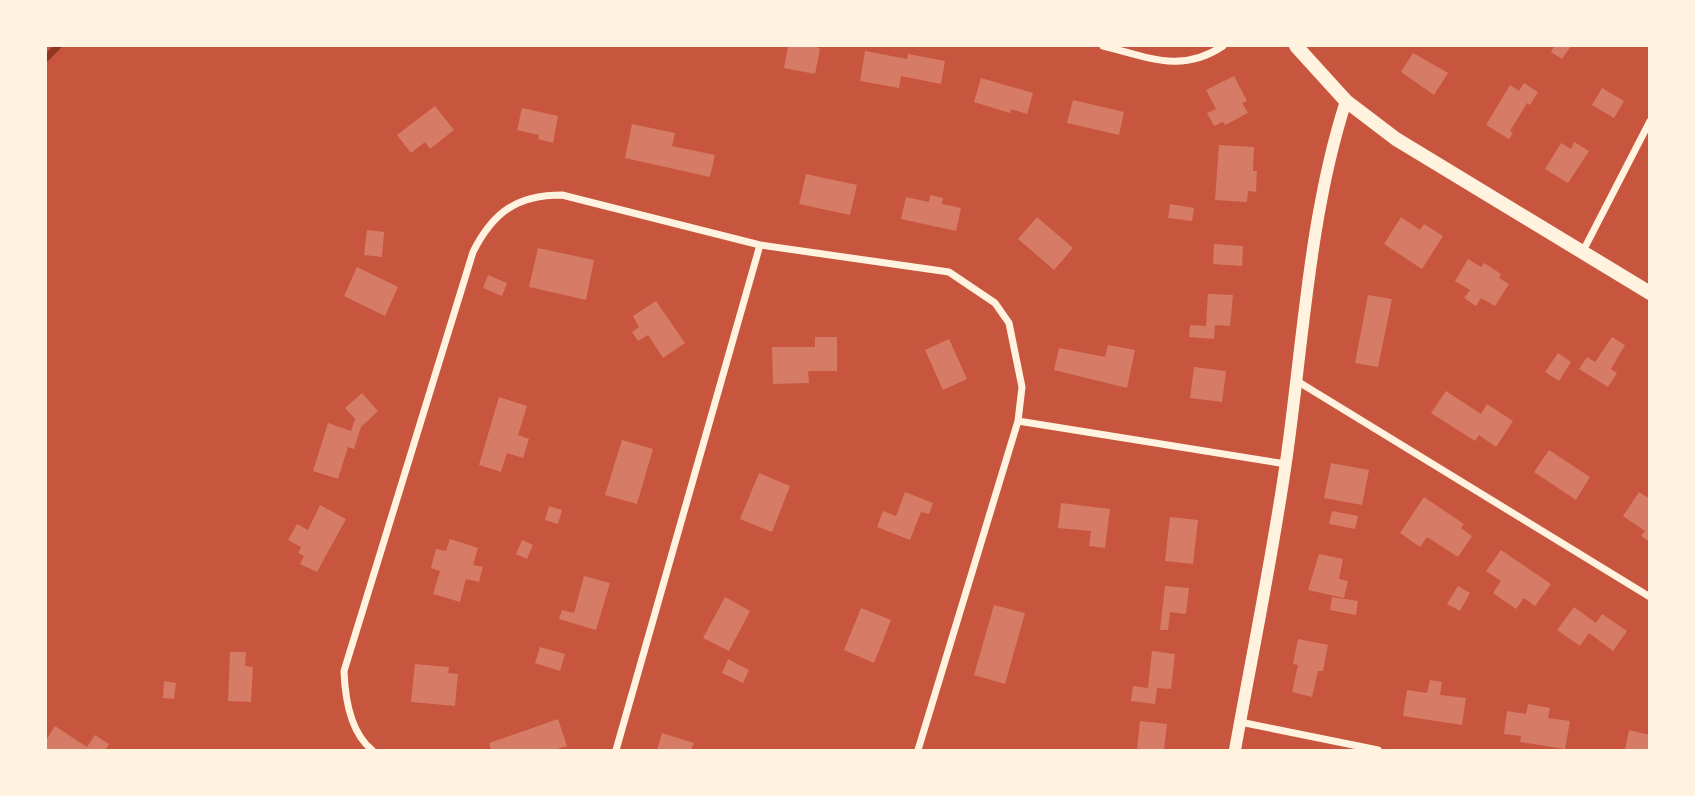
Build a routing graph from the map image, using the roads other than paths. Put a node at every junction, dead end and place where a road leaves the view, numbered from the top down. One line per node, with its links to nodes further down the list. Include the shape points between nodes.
1 (1103, 46): 2 (street, via 1172,63 1191,62)
2 (1223, 46)
3 (1296, 46): 4 (main road)
4 (1346, 101): 7 (main road, via 1396,139); 9 (street, via 1332,150)
5 (1650, 121): 7 (street)
6 (760, 244): 10 (street, via 948,272 974,286 995,303 1009,323 1022,387); 14 (street, via 562,195 536,195 515,204 484,231 473,252 344,671 353,724); 15 (street)
7 (1582, 254): 8 (main road)
8 (1650, 293)
9 (1297, 381): 11 (street); 12 (street)
10 (1018, 421): 11 (street); 16 (street)
11 (1286, 464): 13 (street)
12 (1650, 597)
13 (1240, 722): 17 (street); 18 (street)
14 (372, 751)
15 (616, 751)
16 (918, 751)
17 (1235, 751)
18 (1378, 751)

